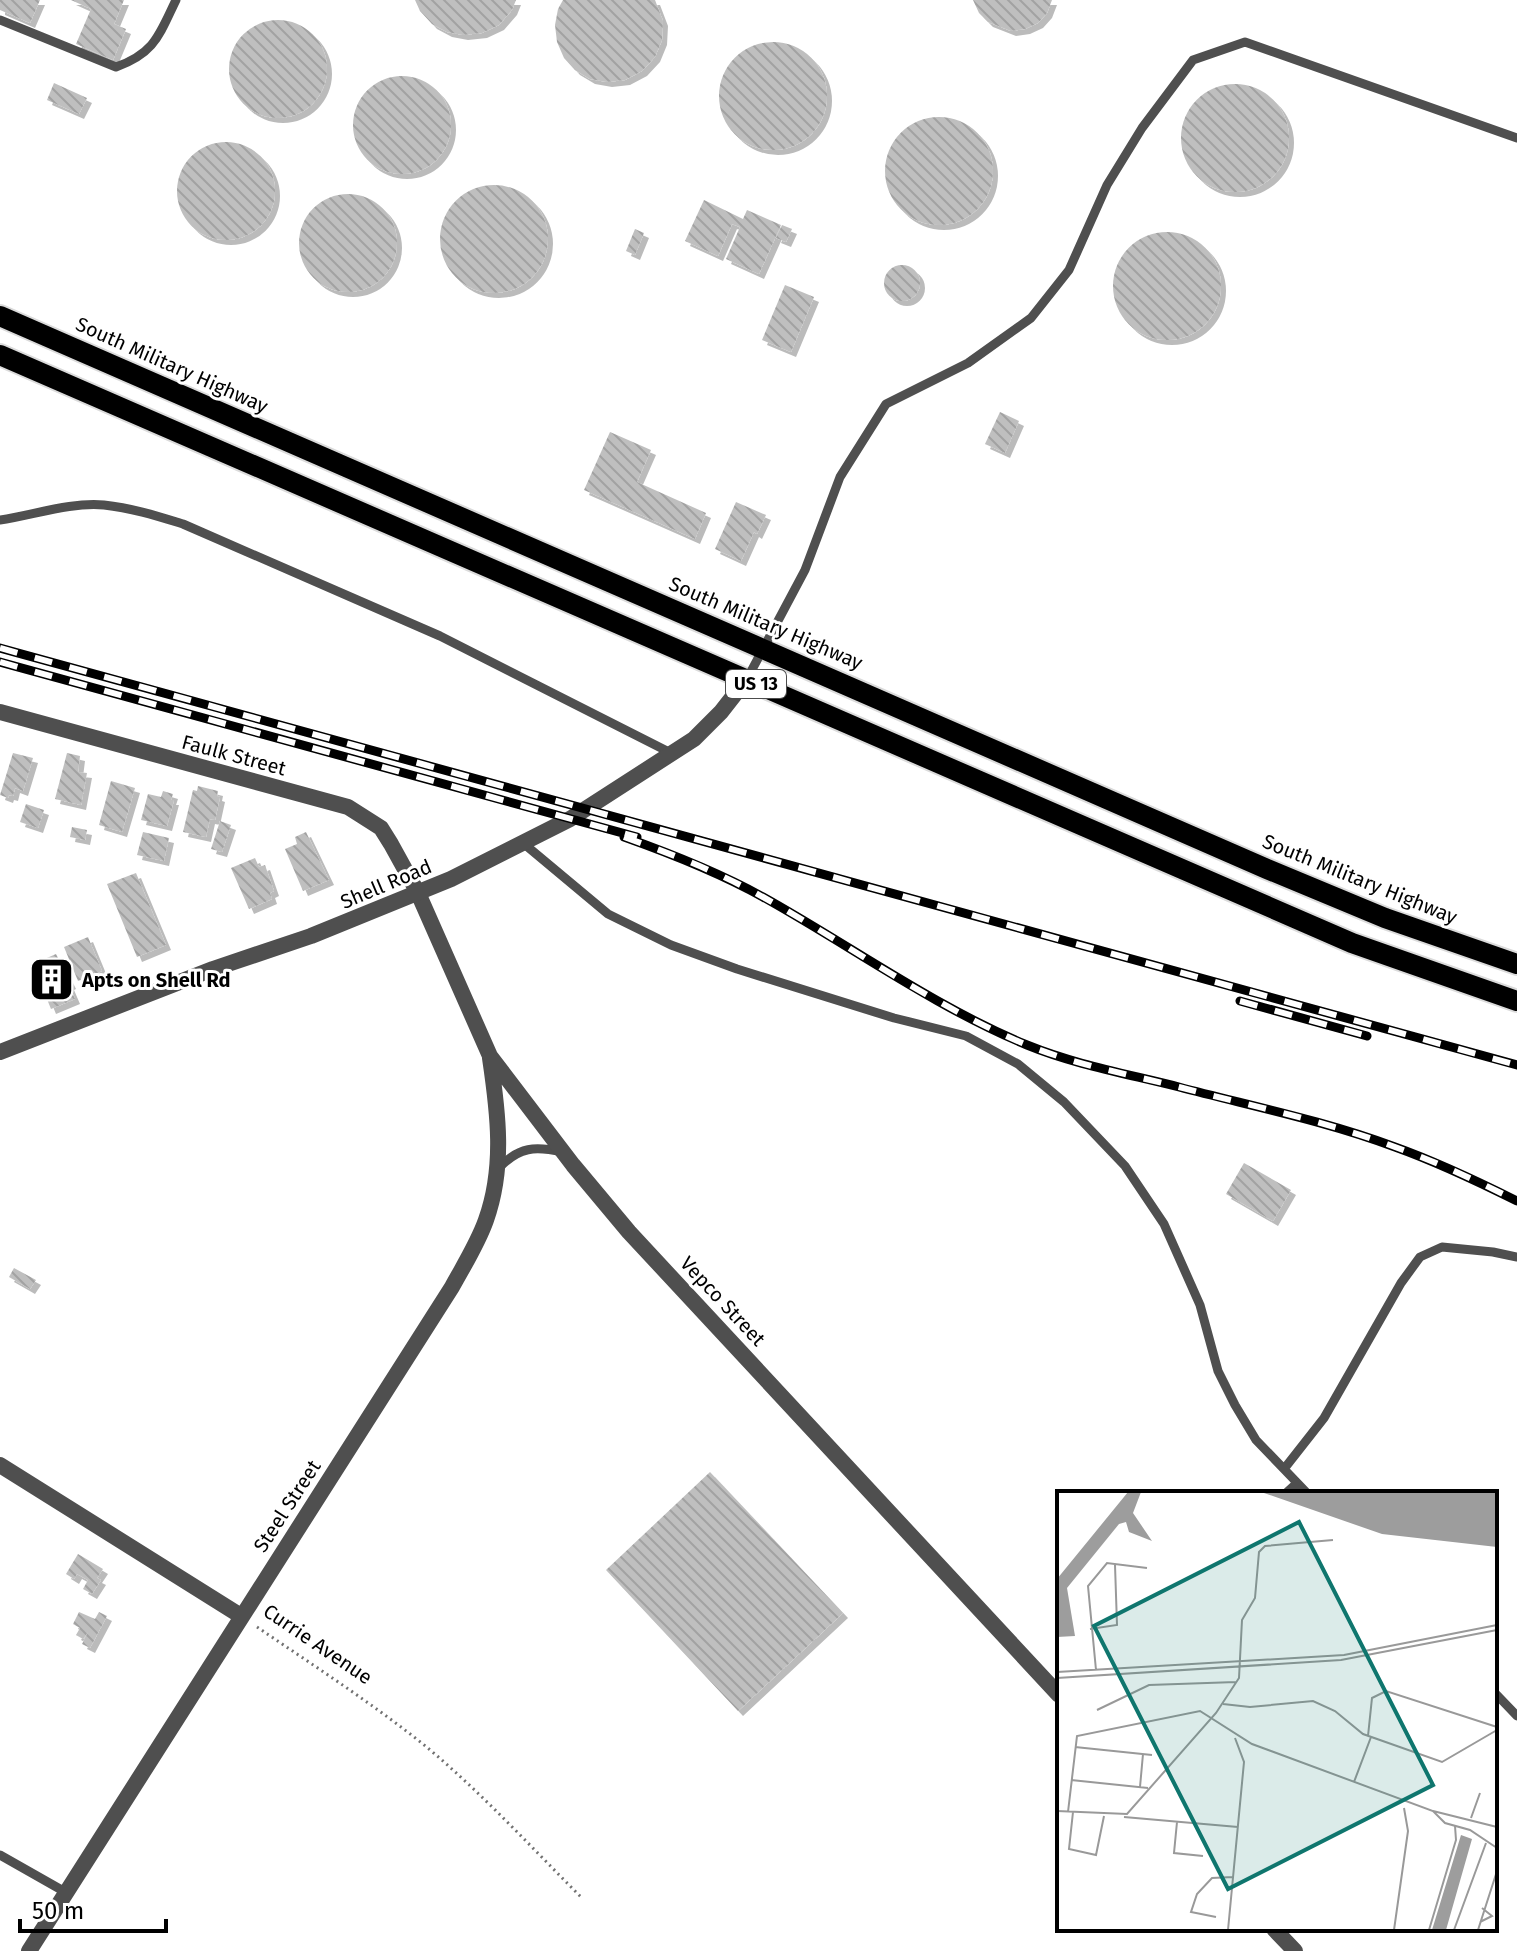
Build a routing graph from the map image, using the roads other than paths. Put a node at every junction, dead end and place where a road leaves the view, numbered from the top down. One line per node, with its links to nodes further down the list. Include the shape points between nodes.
1 (176, 0): 2 (lane, via 155,43 138,59 116,67)
2 (0, 20)
3 (1517, 138): 7 (lane, via 1245,42 1193,60 1142,128 1107,185 1069,270 1031,318 968,363 886,404 840,477 805,570)
4 (0, 316): 7 (main road, South Military Highway / US 13)
5 (0, 355): 8 (main road, US 13)
6 (0, 520): 10 (lane, via 102,505 183,524 440,636)
7 (762, 647): 8 (lane); 13 (main road, South Military Highway / US 13, via 1267,869)
8 (746, 680): 10 (street, Shell Road, via 694,739); 14 (main road, US 13, via 1352,943)
9 (0, 712): 12 (street, Faulk Street, via 348,807 381,828)
10 (671, 753): 11 (street, Shell Road)
11 (523, 843): 12 (street, Shell Road); 21 (lane, via 608,914 671,945 880,1014 966,1036 1018,1064 1064,1102 1125,1166 1164,1224 1200,1305 1218,1371 1256,1440)
12 (418, 893): 15 (street, Shell Road); 16 (street, Vepco Street)
13 (1517, 964)
14 (1517, 1001)
15 (0, 1052)
16 (490, 1056): 17 (street, Vepco Street); 18 (street, Steel Street, via 497,1103)
17 (563, 1152): 18 (lane, via 547,1148 513,1153); 26 (street, Vepco Street, via 629,1232)
18 (497, 1170): 25 (street, Steel Street, via 486,1220 452,1287)
19 (1517, 1257): 21 (lane, via 1442,1247 1420,1257 1324,1418)
20 (0, 1465): 25 (street, Currie Avenue)
21 (1284, 1469): 22 (lane)
22 (1297, 1483): 23 (lane); 24 (lane)
23 (1288, 1491)
24 (1305, 1491)
25 (241, 1616): 30 (street, Steel Street)
26 (1057, 1693)
27 (1497, 1695): 28 (lane)
28 (1517, 1716)
29 (0, 1855): 30 (lane)
30 (67, 1893): 32 (street, Steel Street)
31 (1276, 1931): 33 (street)
32 (29, 1951)
33 (1295, 1951)

